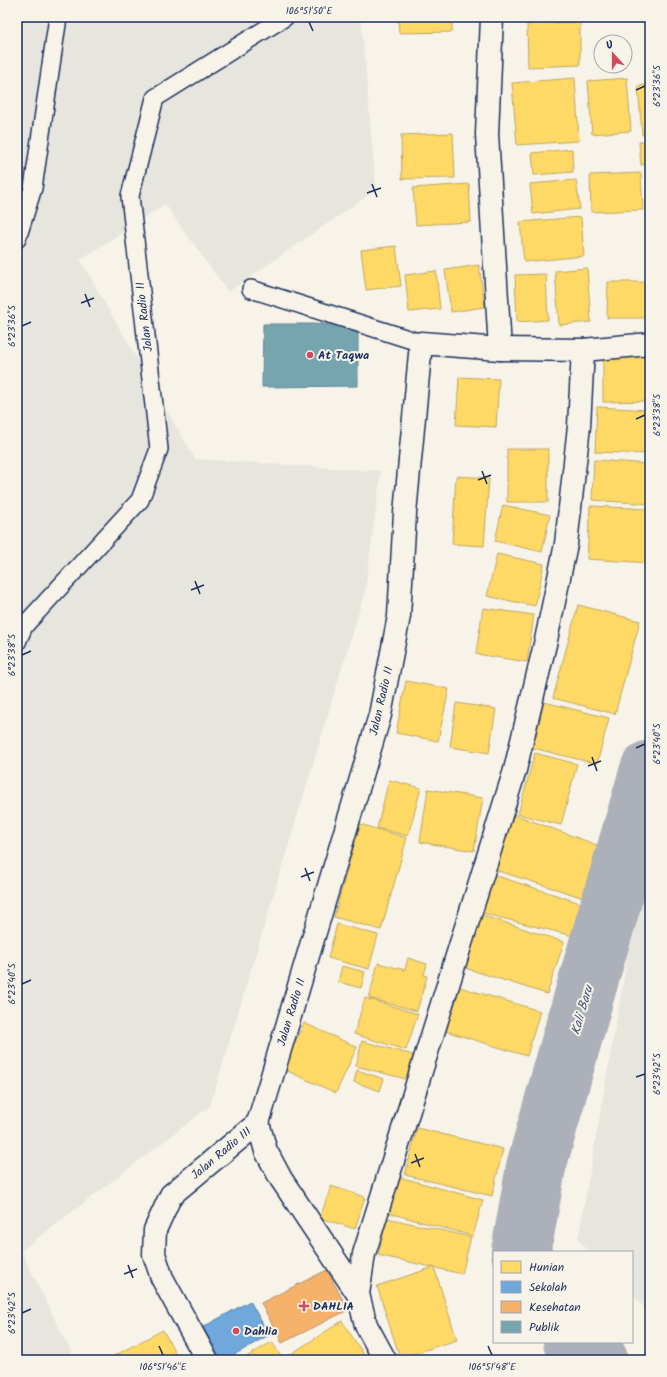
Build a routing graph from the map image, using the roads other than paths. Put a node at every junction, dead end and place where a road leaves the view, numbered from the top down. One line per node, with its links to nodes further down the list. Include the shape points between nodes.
1 (58, 17): 4 (lane, via 33,188)
2 (284, 17): 10 (lane, Jalan Radio II, via 155,98 130,196 159,449 140,500 24,626)
3 (492, 17): 8 (street, via 487,134)
4 (18, 235)
5 (251, 289): 6 (lane)
6 (421, 343): 8 (street); 11 (street, Jalan Radio II, via 405,513 399,616 380,715)
7 (650, 344): 9 (street)
8 (500, 349): 9 (street)
9 (583, 350): 12 (street, via 579,426 566,544 515,770 364,1254)
10 (17, 642)
11 (258, 1123): 12 (street, Jalan Radio III, via 266,1151 281,1179); 13 (street, Jalan Radio III, via 171,1195 155,1230 154,1254 162,1278)
12 (358, 1294): 14 (street, via 366,1325)
13 (207, 1360)
14 (385, 1360)

